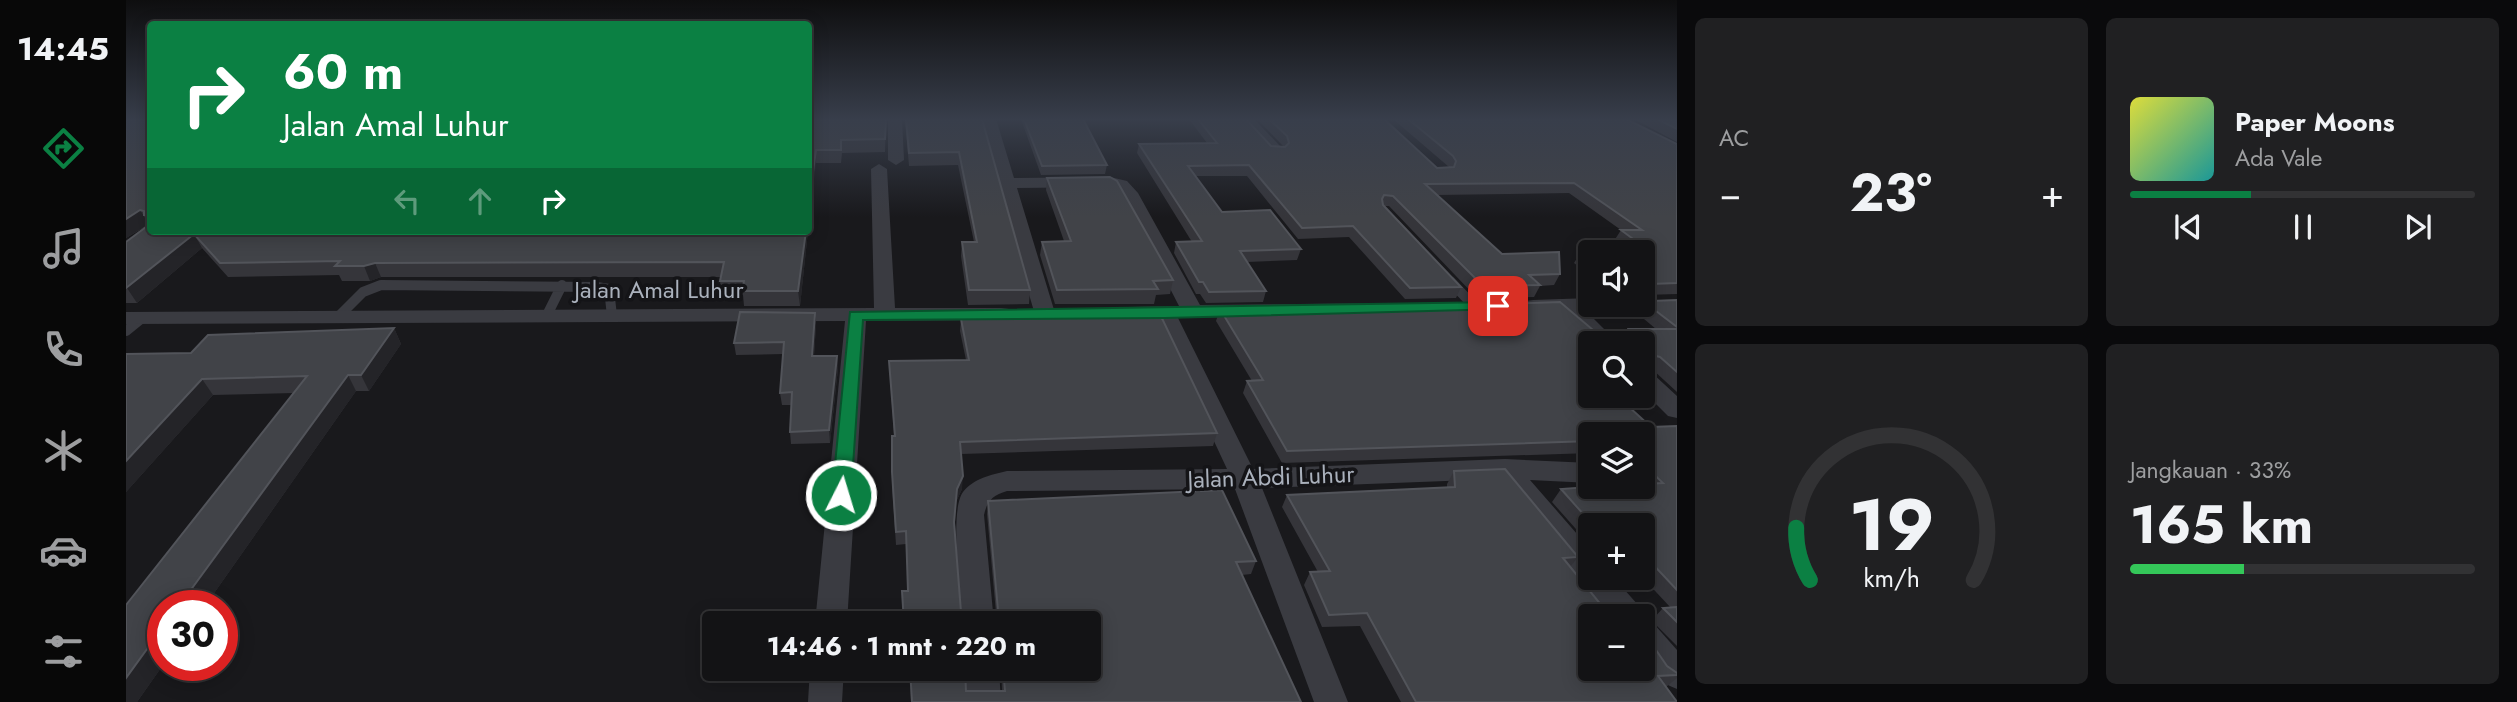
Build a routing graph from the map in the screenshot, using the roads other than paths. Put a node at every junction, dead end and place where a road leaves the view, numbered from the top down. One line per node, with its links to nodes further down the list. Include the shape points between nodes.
1 (890, 152): 17 (street)
2 (997, 152): 3 (street)
3 (1005, 183): 11 (street, via 1121,185); 12 (street)
4 (1441, 272): 9 (lane)
5 (562, 285): 18 (lane, via 608,289); 19 (lane, via 381,285 363,292); 20 (lane)
6 (1568, 306): 7 (street); 9 (street); 22 (street)
7 (1578, 306)
8 (1448, 307): 9 (street)
9 (1475, 307)
10 (1408, 308): 11 (street)
11 (1193, 312): 15 (street)
12 (1044, 313): 13 (street, Jalan Amal Luhur); 17 (street, Jalan Amal Luhur)
13 (1071, 313)
14 (1111, 313): 15 (street)
15 (1165, 313): 27 (street)
16 (856, 315): 17 (street, Jalan Amal Luhur); 18 (street, Jalan Amal Luhur); 31 (street)
17 (885, 315)
18 (612, 316): 20 (street, Jalan Amal Luhur)
19 (338, 317): 20 (street, Jalan Amal Luhur); 21 (street, Jalan Amal Luhur)
20 (546, 317)
21 (131, 322)
22 (1594, 331)
23 (1655, 389): 24 (street)
24 (1677, 410)
25 (1505, 469): 26 (street, Jalan Abdi Luhur); 27 (street, Jalan Abdi Luhur); 28 (street)
26 (1578, 472)
27 (1245, 479): 32 (street, Jalan Abdi Luhur, via 1007,481 989,486 974,498 970,514); 39 (street)
28 (1578, 556)
29 (1606, 590): 30 (street)
30 (1618, 604)
31 (832, 611)
32 (977, 611)
33 (1655, 648): 34 (street)
34 (1677, 674)
35 (826, 681): 37 (street)
36 (983, 681): 38 (street)
37 (825, 702)
38 (984, 702)
39 (1331, 702)

